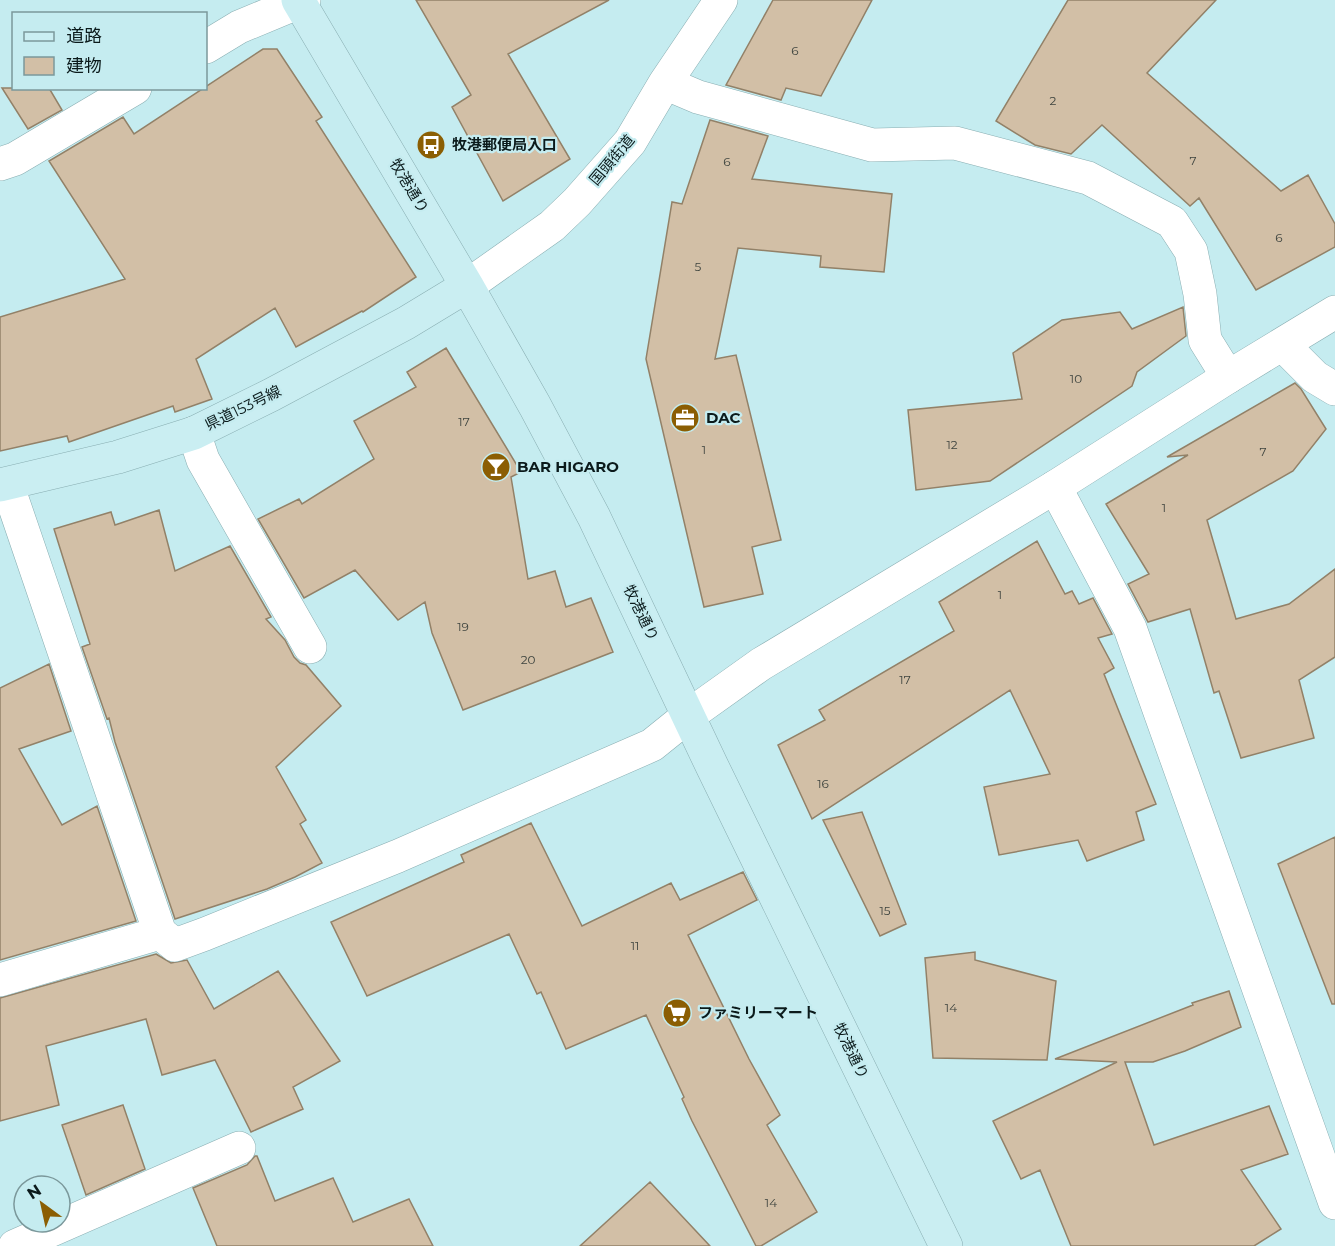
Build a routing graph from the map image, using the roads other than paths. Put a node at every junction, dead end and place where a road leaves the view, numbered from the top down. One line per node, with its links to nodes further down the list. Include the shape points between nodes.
1 (721, 0): 4 (street, 国頭街道)
2 (301, 1): 3 (street, via 239,27); 7 (main road, 牧港通り)
3 (207, 46)
4 (664, 82): 7 (street, 国頭街道, via 630,142 577,202 552,226); 10 (street, via 698,97 872,145 955,143 1088,178 1172,222 1191,251 1205,340)
5 (132, 90): 6 (street)
6 (0, 164)
7 (467, 286): 12 (main road, 県道153号線, via 406,323); 16 (main road, 牧港通り, via 594,517)
8 (1335, 312): 9 (street)
9 (1283, 345): 10 (street); 11 (street, via 1315,377)
10 (1228, 377): 14 (street)
11 (1335, 389)
12 (194, 433): 13 (main road, 県道153号線, via 118,457); 15 (street, via 203,460)
13 (3, 485): 17 (street)
14 (1055, 487): 16 (street, via 761,664); 20 (street, via 1130,628)
15 (310, 647)
16 (688, 716): 17 (street, via 652,745 398,856 175,945); 23 (main road, 牧港通り)
17 (160, 933): 18 (street)
18 (0, 980)
19 (239, 1148): 22 (street)
20 (1335, 1203)
21 (0, 1229): 22 (street)
22 (14, 1246)
23 (946, 1246)

